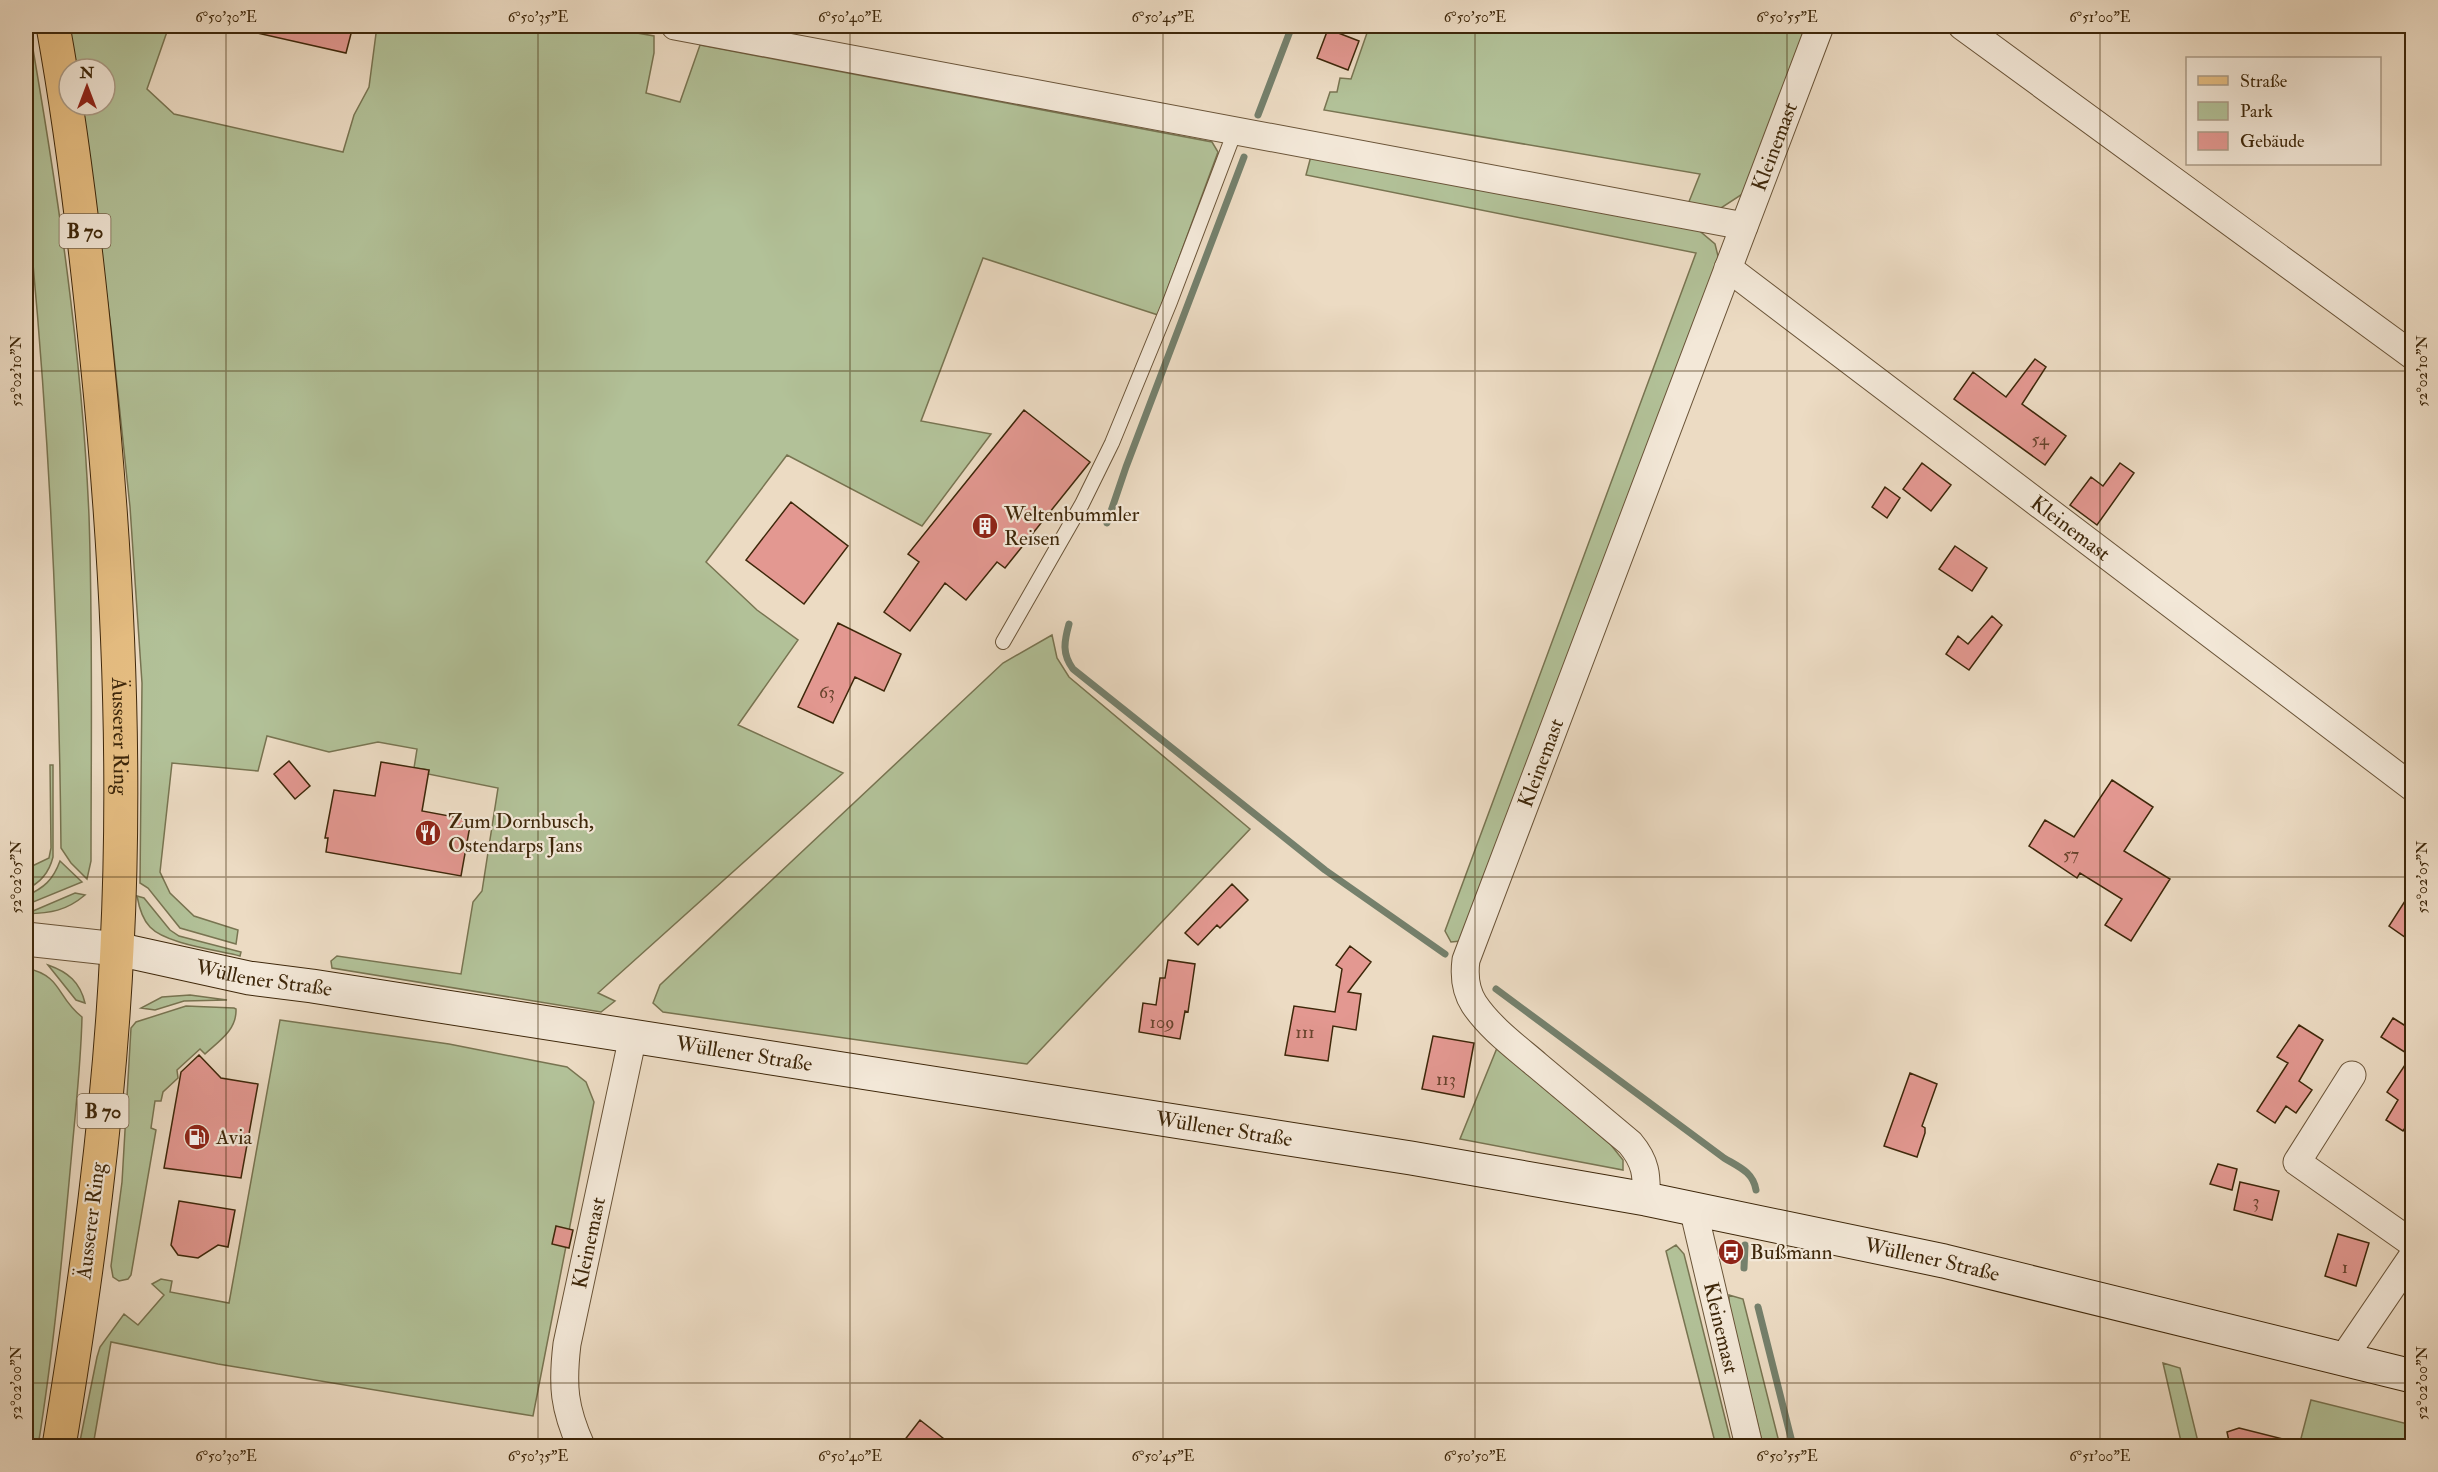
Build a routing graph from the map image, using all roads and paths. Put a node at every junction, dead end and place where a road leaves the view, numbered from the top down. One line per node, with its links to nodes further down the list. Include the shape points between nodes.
1 (53, 26): 12 (main road, Äusserer Ring / B 70, via 83,216 105,439 117,624 121,799)
2 (675, 26): 5 (street)
3 (1820, 26): 6 (street, Kleinemast)
4 (1962, 26): 8 (street)
5 (1235, 131): 6 (street); 9 (lane, via 1112,443)
6 (1744, 226): 7 (street, Kleinemast)
7 (1728, 268): 10 (street, Kleinemast); 15 (street, Kleinemast, via 1473,938 1464,974 1473,1003 1485,1018 1640,1155)
8 (2412, 355)
9 (1003, 642)
10 (2412, 787)
11 (26, 939): 12 (main road, Wüllener Straße)
12 (117, 949): 13 (main road, Wüllener Straße, via 249,978); 21 (main road, Äusserer Ring / B 70, via 94,1209)
13 (633, 1036): 15 (main road, Wüllener Straße, via 1411,1158); 22 (street, Kleinemast, via 567,1344 563,1379 569,1419)
14 (2352, 1075): 17 (street, via 2297,1162)
15 (1646, 1199): 16 (main road, Wüllener Straße)
16 (1693, 1208): 19 (main road, Wüllener Straße, via 1944,1261); 23 (street, Kleinemast)
17 (2412, 1243)
18 (2412, 1257): 19 (street)
19 (2342, 1360): 20 (main road, Wüllener Straße)
20 (2412, 1376)
21 (59, 1446)
22 (581, 1446)
23 (1749, 1446)

